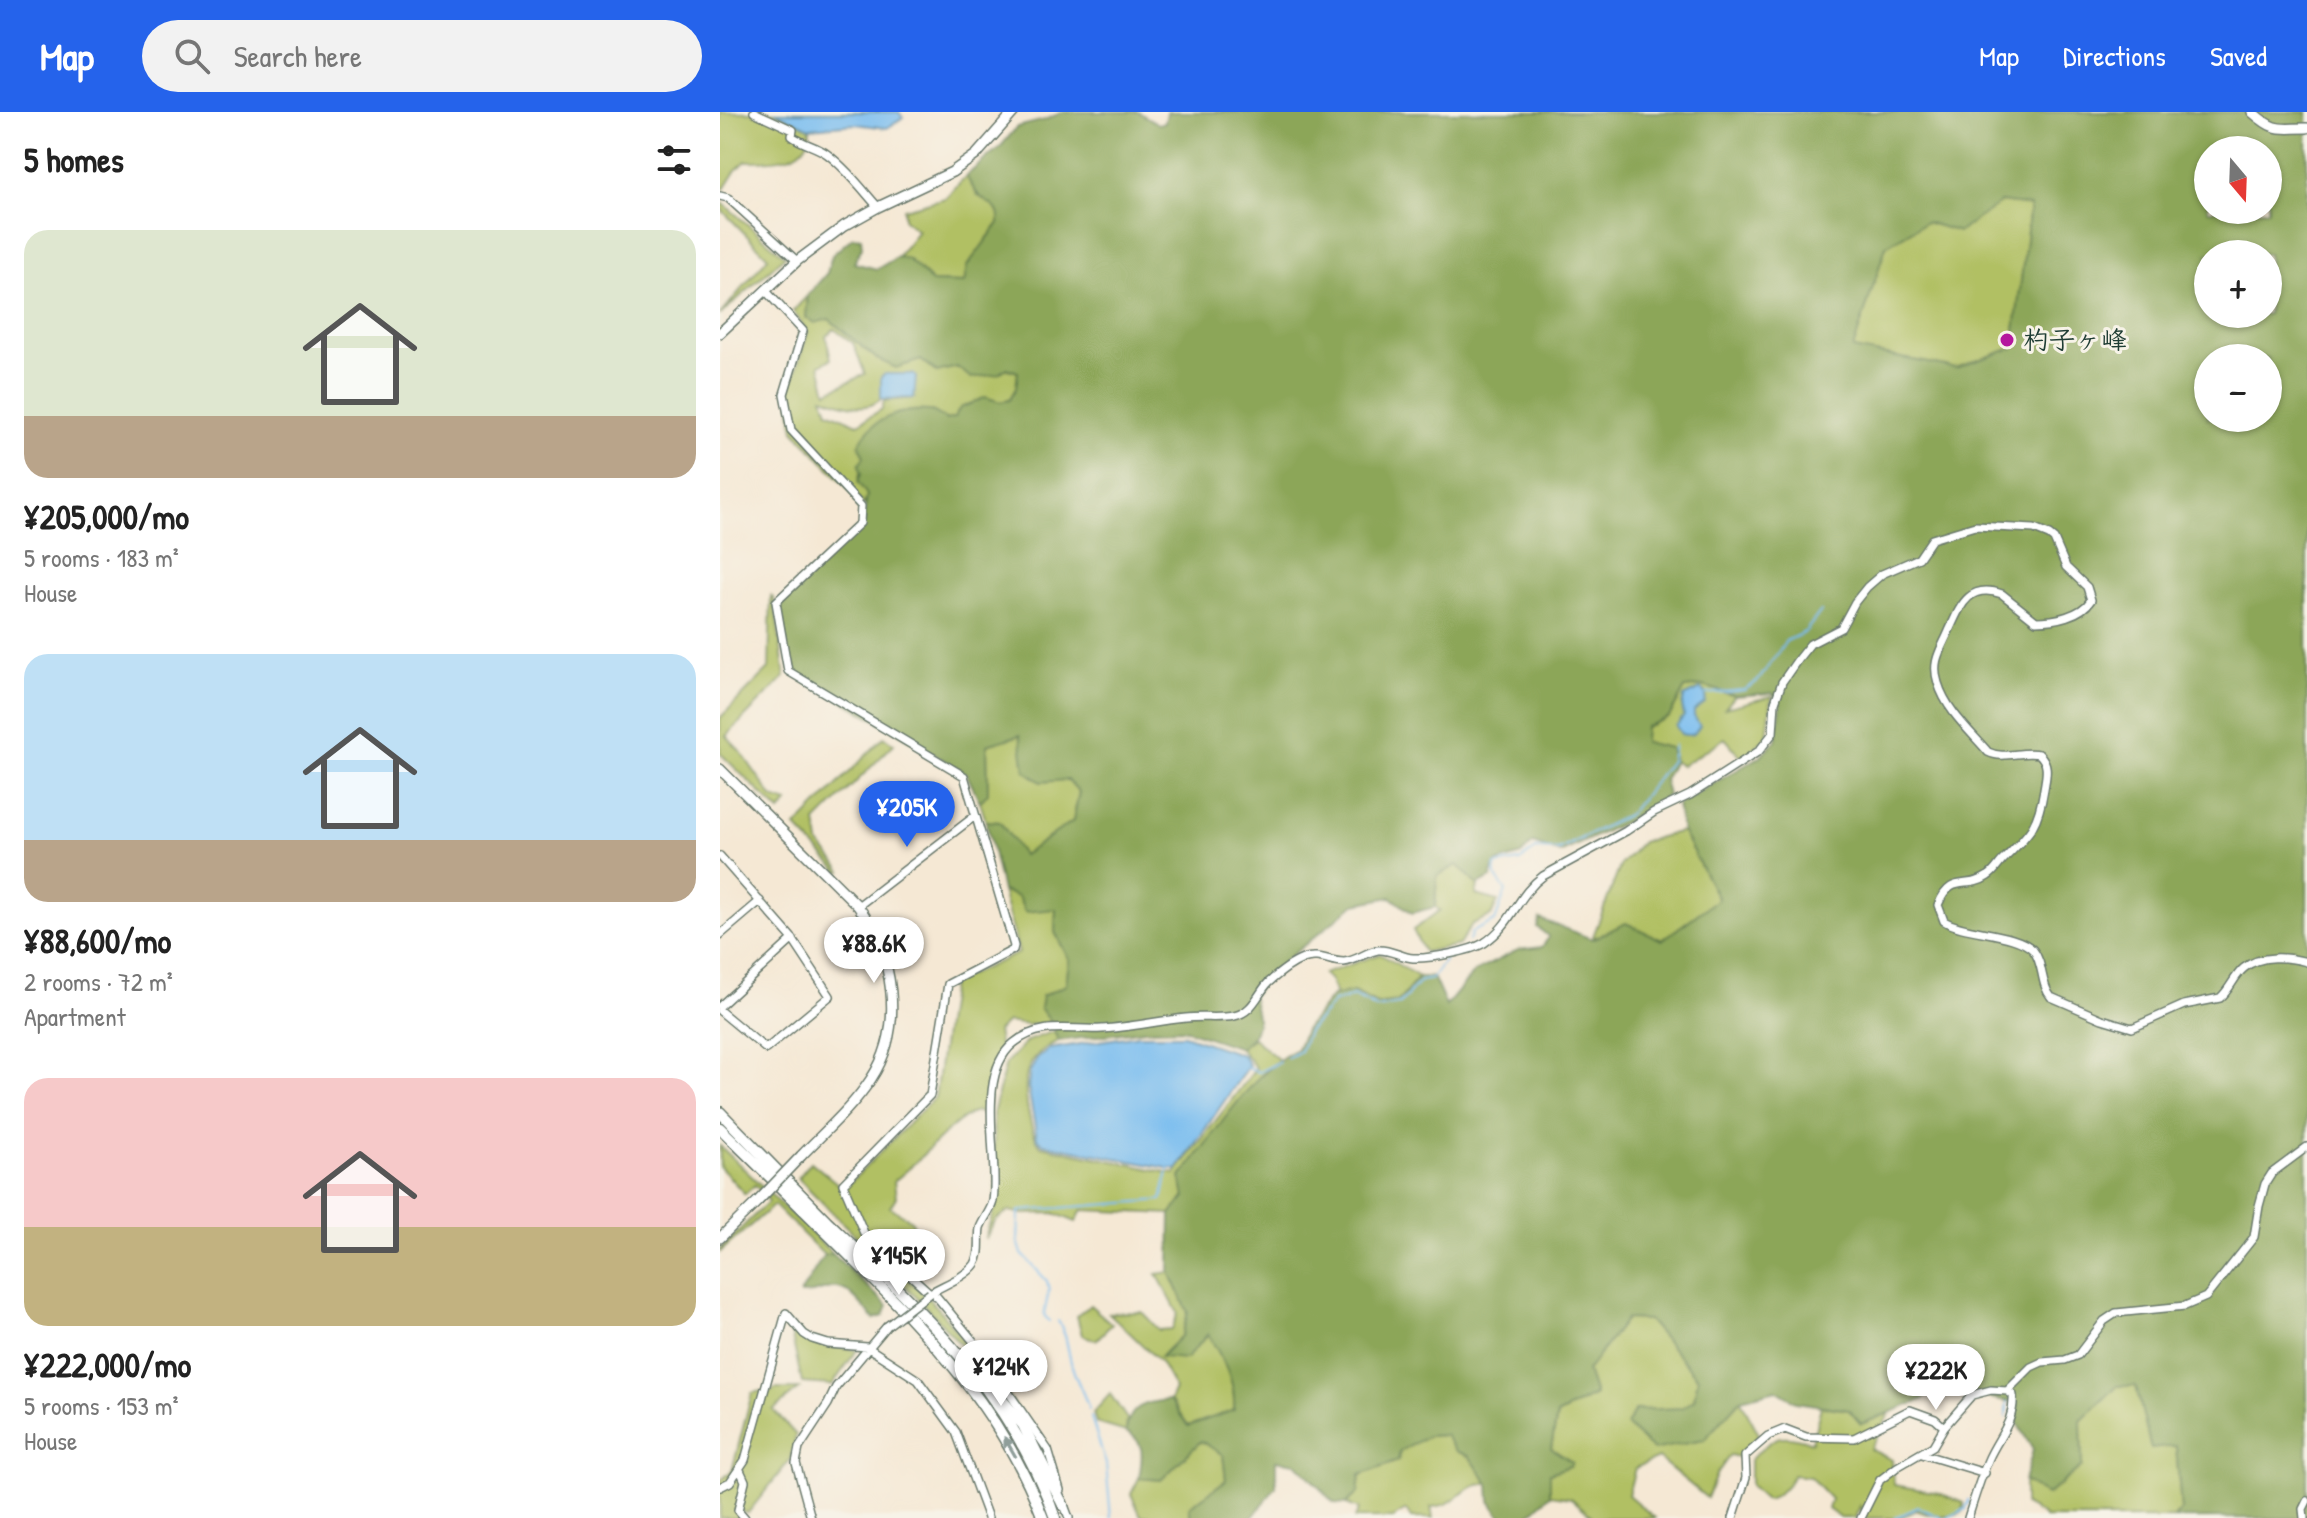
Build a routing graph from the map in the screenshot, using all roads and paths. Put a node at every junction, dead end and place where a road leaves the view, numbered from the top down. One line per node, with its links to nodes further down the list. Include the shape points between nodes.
1 (754, 112): 6 (street, via 827,154)
2 (1014, 112): 6 (street, via 976,155 952,172)
3 (2252, 112): 4 (street, via 2281,130)
4 (2307, 128)
5 (720, 196): 7 (street)
6 (878, 207): 7 (street)
7 (797, 261): 8 (street)
8 (765, 290): 9 (street); 11 (street, via 803,331 784,394 791,430 861,506 860,523 776,602 788,671 964,776)
9 (720, 333)
10 (720, 769): 14 (street)
11 (975, 816): 14 (street); 23 (street, via 1013,950 948,984 930,1095 843,1184 864,1233)
12 (720, 856): 13 (street)
13 (760, 901): 15 (street); 16 (street)
14 (858, 906): 22 (street, bridge, via 882,946 891,980 883,1053 847,1109)
15 (720, 935)
16 (793, 939): 18 (street); 18 (street, via 830,996 766,1049)
17 (2307, 962): 23 (street, via 2289,957 2257,961 2245,967 2220,998 2184,1005 2132,1028 2051,997 2029,947 1944,921 1938,905 1944,891 1987,877 2028,835 2040,811 2047,771 2039,754 1988,752 1944,698 1935,674 1937,653 1959,606 1976,594 2002,594 2036,621 2081,611 2091,600 2049,535 1999,526 1948,532 1932,539 1919,558 1882,574 1855,602 1841,628 1810,644 1782,682 1773,733 1759,751 1543,876 1484,943 1421,958 1381,950 1340,962 1319,955 1291,965 1250,1009 1233,1016 1100,1029 1054,1027 1015,1042 999,1063 995,1083 993,1201 980,1227 979,1256 969,1270)
18 (720, 1008)
19 (720, 1112): 25 (main road, via 902,1291)
20 (720, 1128): 37 (main road, one-way to 20, via 1012,1449 937,1345)
21 (2307, 1147): 26 (street, via 2272,1173 2254,1237 2206,1297 2185,1306 2116,1313 2078,1355 2031,1367)
22 (720, 1238)
23 (930, 1293): 24 (street, bridge); 33 (street, via 974,1342 1048,1450)
24 (867, 1347): 29 (street, via 812,1339 786,1313); 35 (street, via 836,1387 797,1455); 36 (street, via 911,1374 952,1426)
25 (970, 1369): 33 (main road, via 1023,1425); 38 (main road, via 1020,1439)
26 (2007, 1391): 27 (street, via 1972,1395); 30 (street, via 2013,1395 2011,1419)
27 (1944, 1427): 28 (street); 40 (street, via 1910,1410 1854,1438 1776,1431 1745,1456 1746,1478)
28 (1922, 1454): 30 (street); 41 (street, via 1880,1480)
29 (740, 1470): 31 (street); 34 (street, via 745,1481 738,1510)
30 (1985, 1473): 42 (street)
31 (720, 1487)
32 (2307, 1501): 43 (street)
33 (1063, 1505): 39 (street)
34 (745, 1518)
35 (811, 1518)
36 (988, 1518)
37 (1043, 1518)
38 (1055, 1518)
39 (1069, 1518)
40 (1733, 1518)
41 (1861, 1518)
42 (1968, 1518)
43 (2304, 1518)

